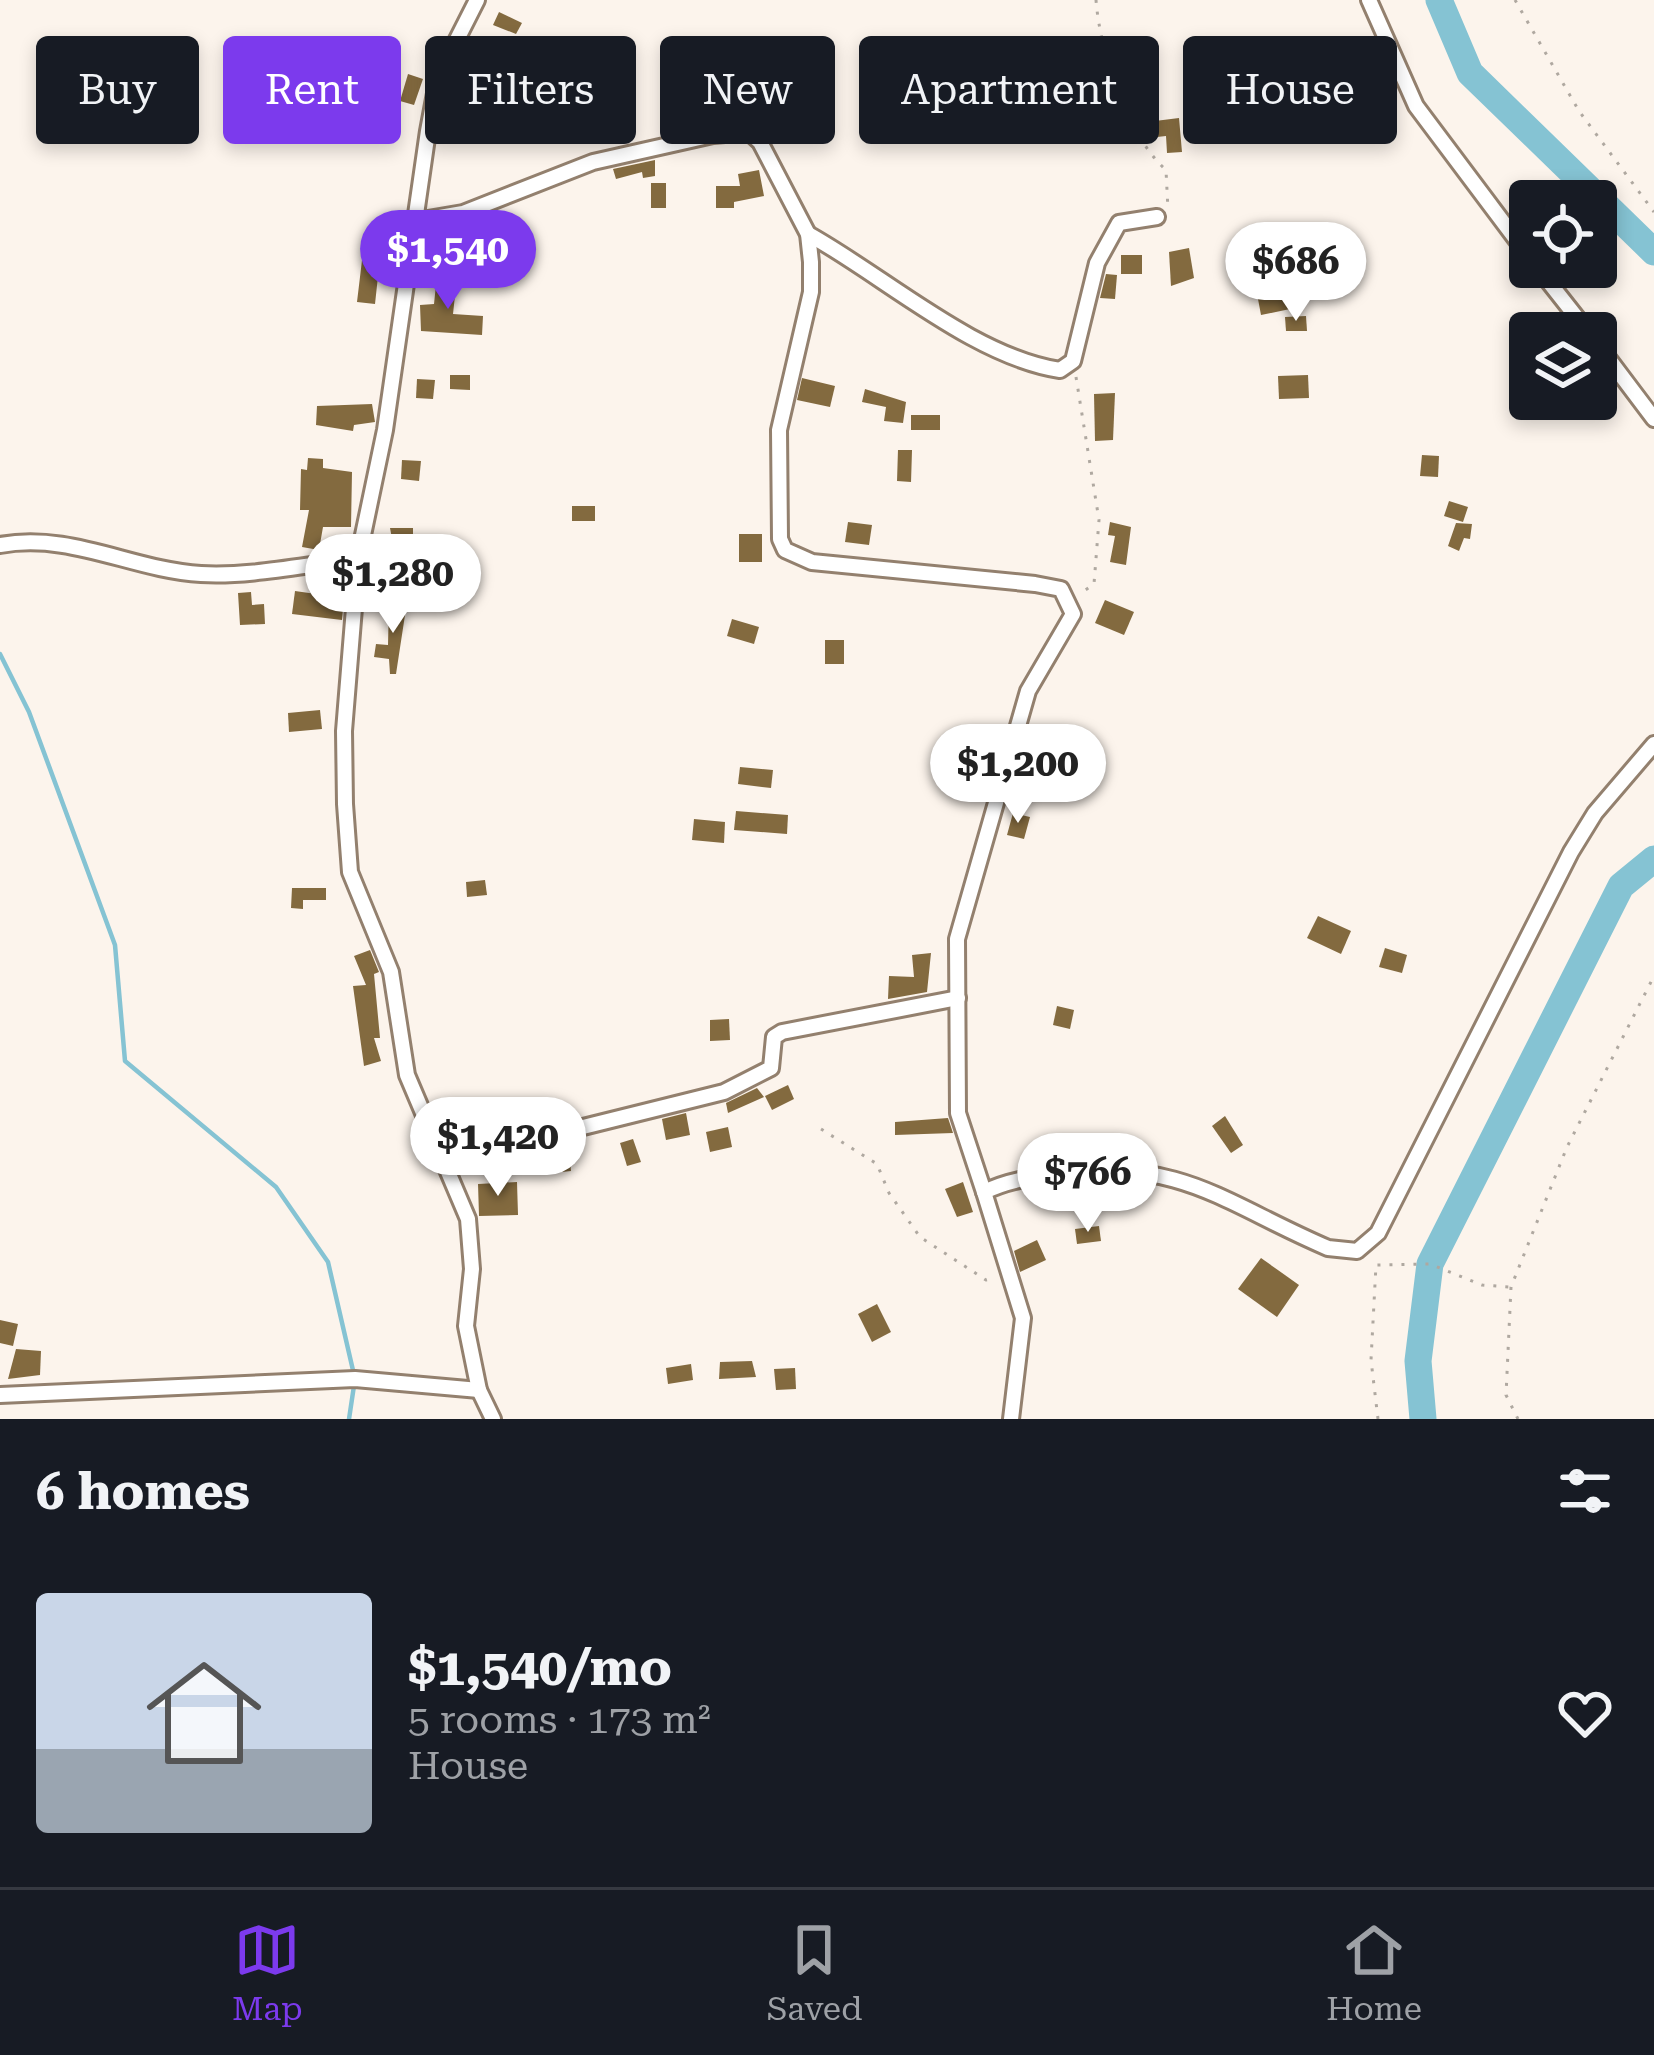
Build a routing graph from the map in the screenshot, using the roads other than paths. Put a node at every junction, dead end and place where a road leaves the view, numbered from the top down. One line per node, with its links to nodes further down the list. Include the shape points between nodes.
1 (477, 0): 4 (street, via 439,77)
2 (1369, 0): 5 (street, via 1416,106)
3 (1157, 218): 6 (street, via 1119,223 1097,263 1073,361 1060,370 1022,364)
4 (416, 221): 6 (street, via 463,213 592,162 739,131 760,142); 12 (street)
5 (1509, 230)
6 (808, 234): 14 (street, via 811,292 779,430 785,550 812,562 1035,584 1060,589 1070,601 1072,614 1028,691 976,860 953,966)
7 (1554, 288): 8 (street)
8 (1572, 312)
9 (1617, 370): 10 (street)
10 (1654, 418)
11 (0, 545): 12 (street, via 70,545 205,575)
12 (358, 559): 15 (street, via 344,731 346,847 391,972 407,1075)
13 (1654, 744): 16 (street, via 1571,852 1378,1233 1357,1251 1328,1248 1162,1172 1010,1179)
14 (958, 998): 15 (street, via 782,1032 774,1036 771,1068 724,1092); 16 (street, via 958,1113)
15 (446, 1161): 17 (street, via 472,1244 466,1326)
16 (984, 1192): 20 (street, via 1023,1318)
17 (479, 1390): 18 (street, via 356,1379); 19 (street)
18 (0, 1395)
19 (493, 1419)
20 (1011, 1419)

